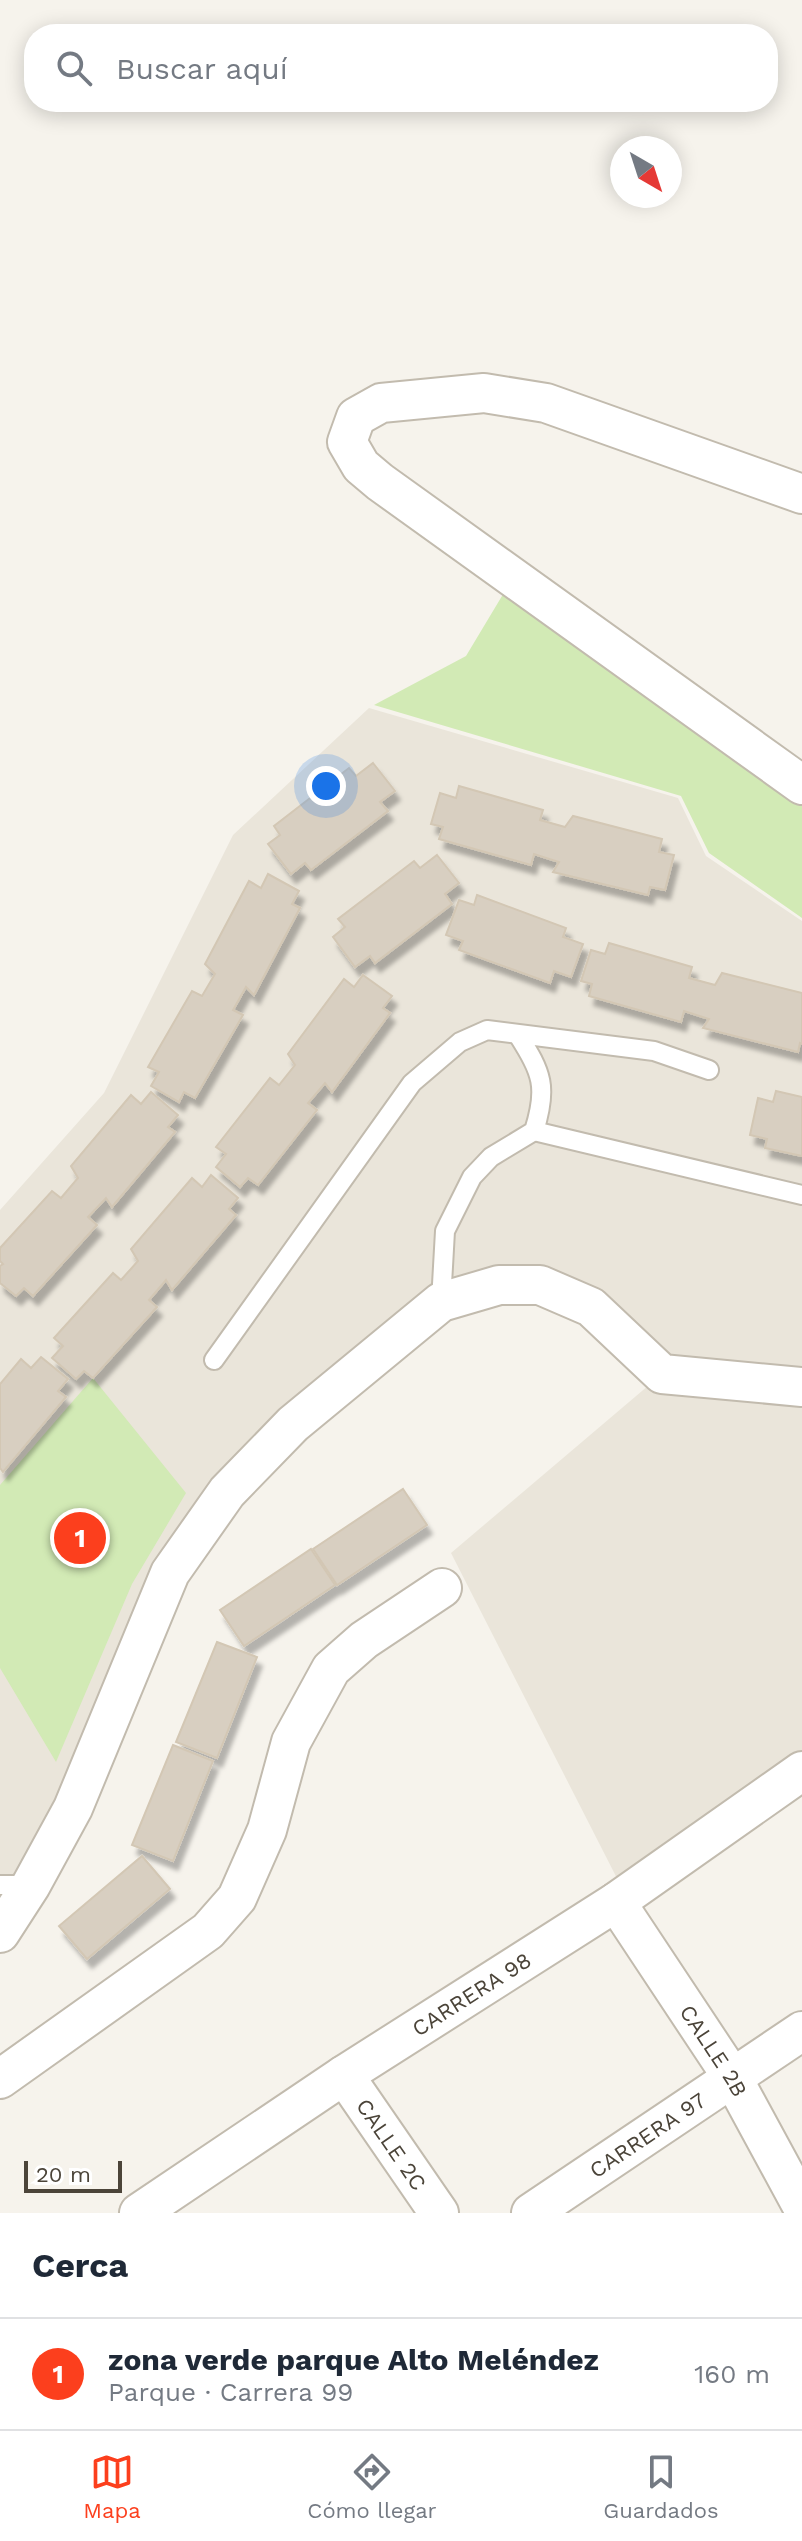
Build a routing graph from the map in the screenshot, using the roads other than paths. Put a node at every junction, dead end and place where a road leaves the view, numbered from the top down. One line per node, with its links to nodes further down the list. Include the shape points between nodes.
1 (802, 494): 2 (street, via 546,403 484,393 381,403 356,417 347,442 361,466 380,482)
2 (802, 785)
3 (518, 1035): 4 (lane, via 654,1051); 5 (lane, via 542,1083 543,1104); 8 (lane, via 487,1030 460,1042 412,1083)
4 (709, 1070)
5 (534, 1131): 6 (lane); 7 (lane, via 491,1157 472,1177 445,1231)
6 (802, 1195)
7 (441, 1302): 9 (street, via 499,1285 540,1285 591,1307 662,1374); 12 (street, via 293,1424 227,1492 170,1573 73,1808)
8 (214, 1360)
9 (802, 1387)
10 (442, 1588): 18 (street, via 331,1669 291,1742 267,1830 237,1898 208,1931)
11 (802, 1771): 13 (street, CARRERA 98)
12 (16, 1885): 14 (street)
13 (616, 1902): 16 (street, CARRERA 98); 17 (street, CALLE 2B)
14 (0, 1933)
15 (802, 2031): 17 (street, CARRERA 97)
16 (344, 2075): 20 (street, CARRERA 98); 21 (street, CALLE 2C)
17 (732, 2077): 19 (street, CALLE 2B); 22 (street, CARRERA 97)
18 (0, 2079)
19 (802, 2206)
20 (139, 2213)
21 (439, 2213)
22 (531, 2213)

